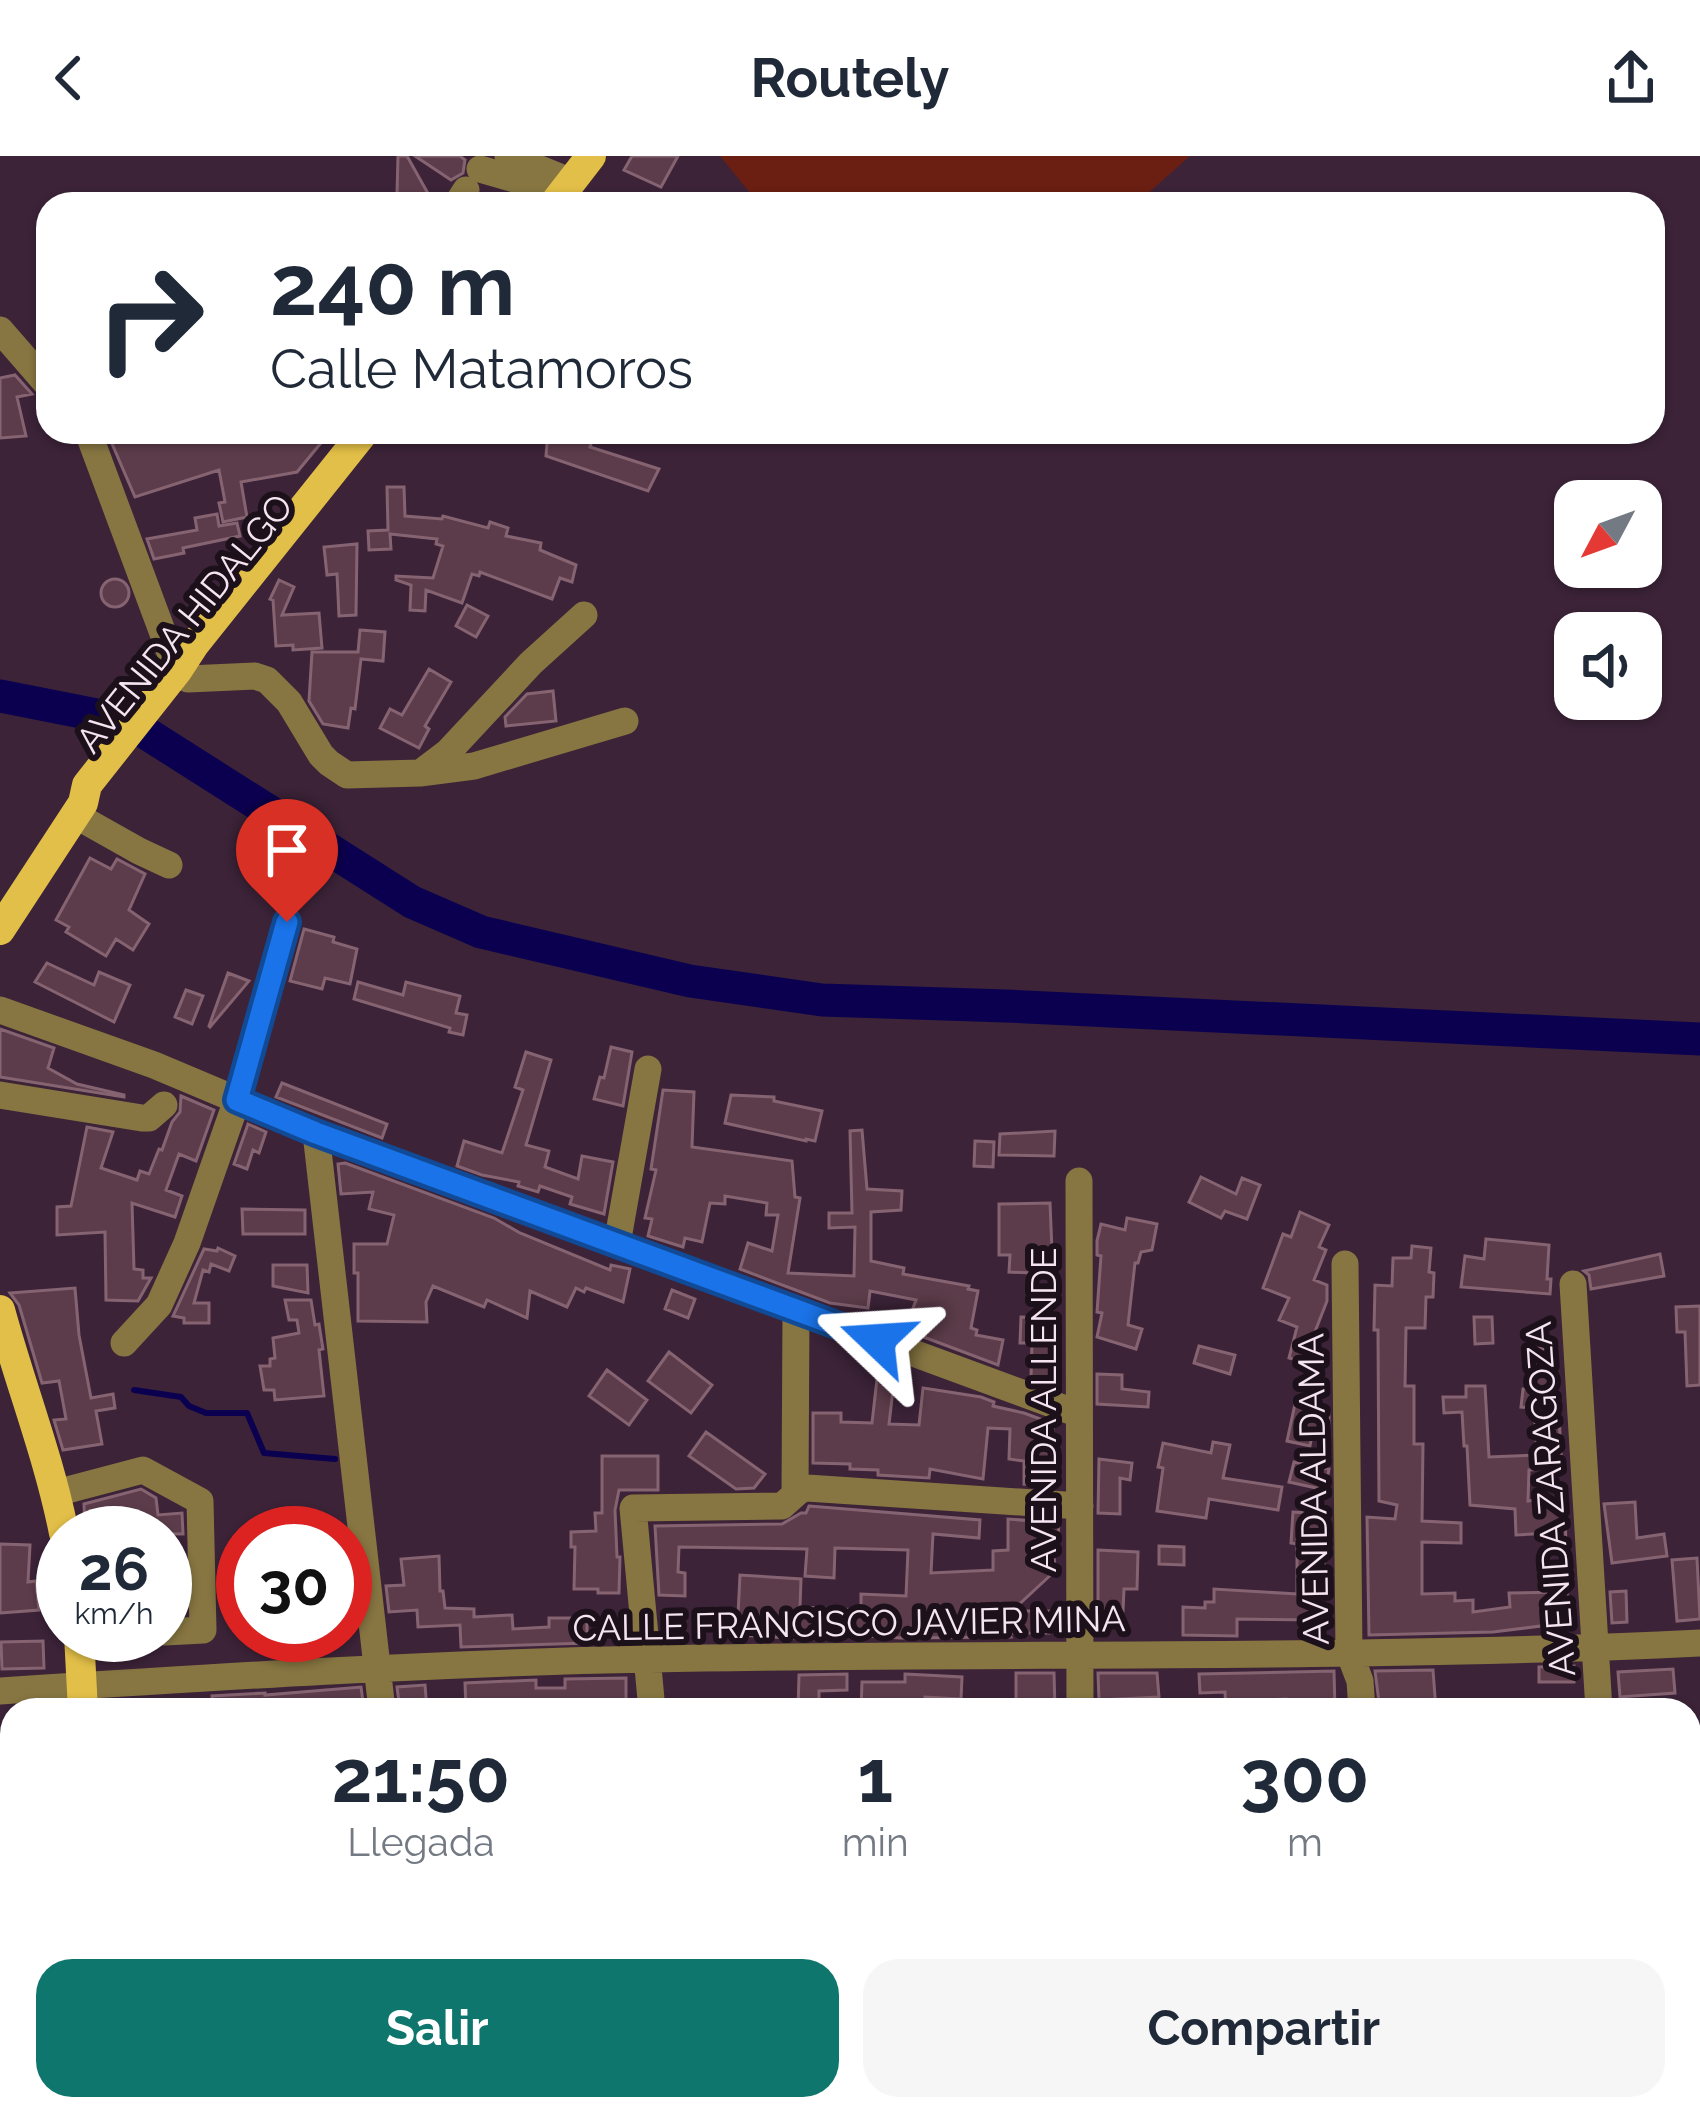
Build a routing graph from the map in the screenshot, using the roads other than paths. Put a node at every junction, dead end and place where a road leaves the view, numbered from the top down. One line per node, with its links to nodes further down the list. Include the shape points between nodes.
1 (508, 156): 3 (street)
2 (591, 156): 3 (main road)
3 (553, 182): 4 (street)
4 (468, 188)
5 (0, 330): 6 (street)
6 (36, 371)
7 (92, 444): 11 (street)
8 (354, 444): 11 (main road, AVENIDA HIDALGO, via 194,645)
9 (377, 444): 11 (main road, AVENIDA HIDALGO)
10 (584, 615): 13 (street)
11 (174, 685): 13 (street, via 267,680 321,755 347,775); 14 (main road, AVENIDA HIDALGO)
12 (625, 721): 13 (street, via 474,766)
13 (420, 773)
14 (86, 799): 15 (street, via 140,851); 17 (main road, AVENIDA HIDALGO)
15 (170, 865)
16 (287, 922): 21 (street)
17 (0, 927)
18 (0, 1010): 21 (street)
19 (648, 1069): 25 (street)
20 (0, 1095): 22 (street, via 142,1118)
21 (237, 1100): 23 (street); 30 (street, via 159,1305)
22 (164, 1105)
23 (316, 1133): 25 (street); 45 (street)
24 (1079, 1181): 32 (street, AVENIDA ALLENDE)
25 (617, 1244): 29 (street)
26 (1346, 1264): 40 (street, AVENIDA ALDAMA)
27 (1573, 1284): 39 (street, AVENIDA ZARAGOZA)
28 (0, 1310): 31 (main road)
29 (796, 1310): 32 (street); 34 (street)
30 (124, 1343)
31 (8, 1375): 33 (main road)
32 (1078, 1414): 36 (street, AVENIDA ALLENDE)
33 (56, 1493): 35 (main road); 37 (street, via 143,1470 200,1501 202,1630)
34 (795, 1494): 36 (street, via 807,1488); 42 (street, via 782,1507 633,1508)
35 (59, 1506)
36 (1080, 1506): 41 (street, AVENIDA ALLENDE)
37 (192, 1631)
38 (1700, 1643): 39 (street, CALLE FRANCISCO JAVIER MINA)
39 (1597, 1648): 40 (street, CALLE FRANCISCO JAVIER MINA); 53 (street, AVENIDA ZARAGOZA)
40 (1348, 1652): 41 (street, CALLE FRANCISCO JAVIER MINA); 52 (street, AVENIDA ALDAMA)
41 (1080, 1656): 42 (street, CALLE FRANCISCO JAVIER MINA); 51 (street, AVENIDA ALLENDE)
42 (649, 1659): 45 (street, CALLE FRANCISCO JAVIER MINA); 50 (street)
43 (81, 1662): 48 (main road)
44 (170, 1662): 46 (street)
45 (378, 1670): 46 (street, CALLE FRANCISCO JAVIER MINA); 49 (street)
46 (172, 1681): 48 (street, CALLE FRANCISCO JAVIER MINA)
47 (0, 1691): 48 (street, CALLE FRANCISCO JAVIER MINA)
48 (83, 1698)
49 (381, 1698)
50 (651, 1698)
51 (1080, 1698)
52 (1361, 1698)
53 (1599, 1698)

